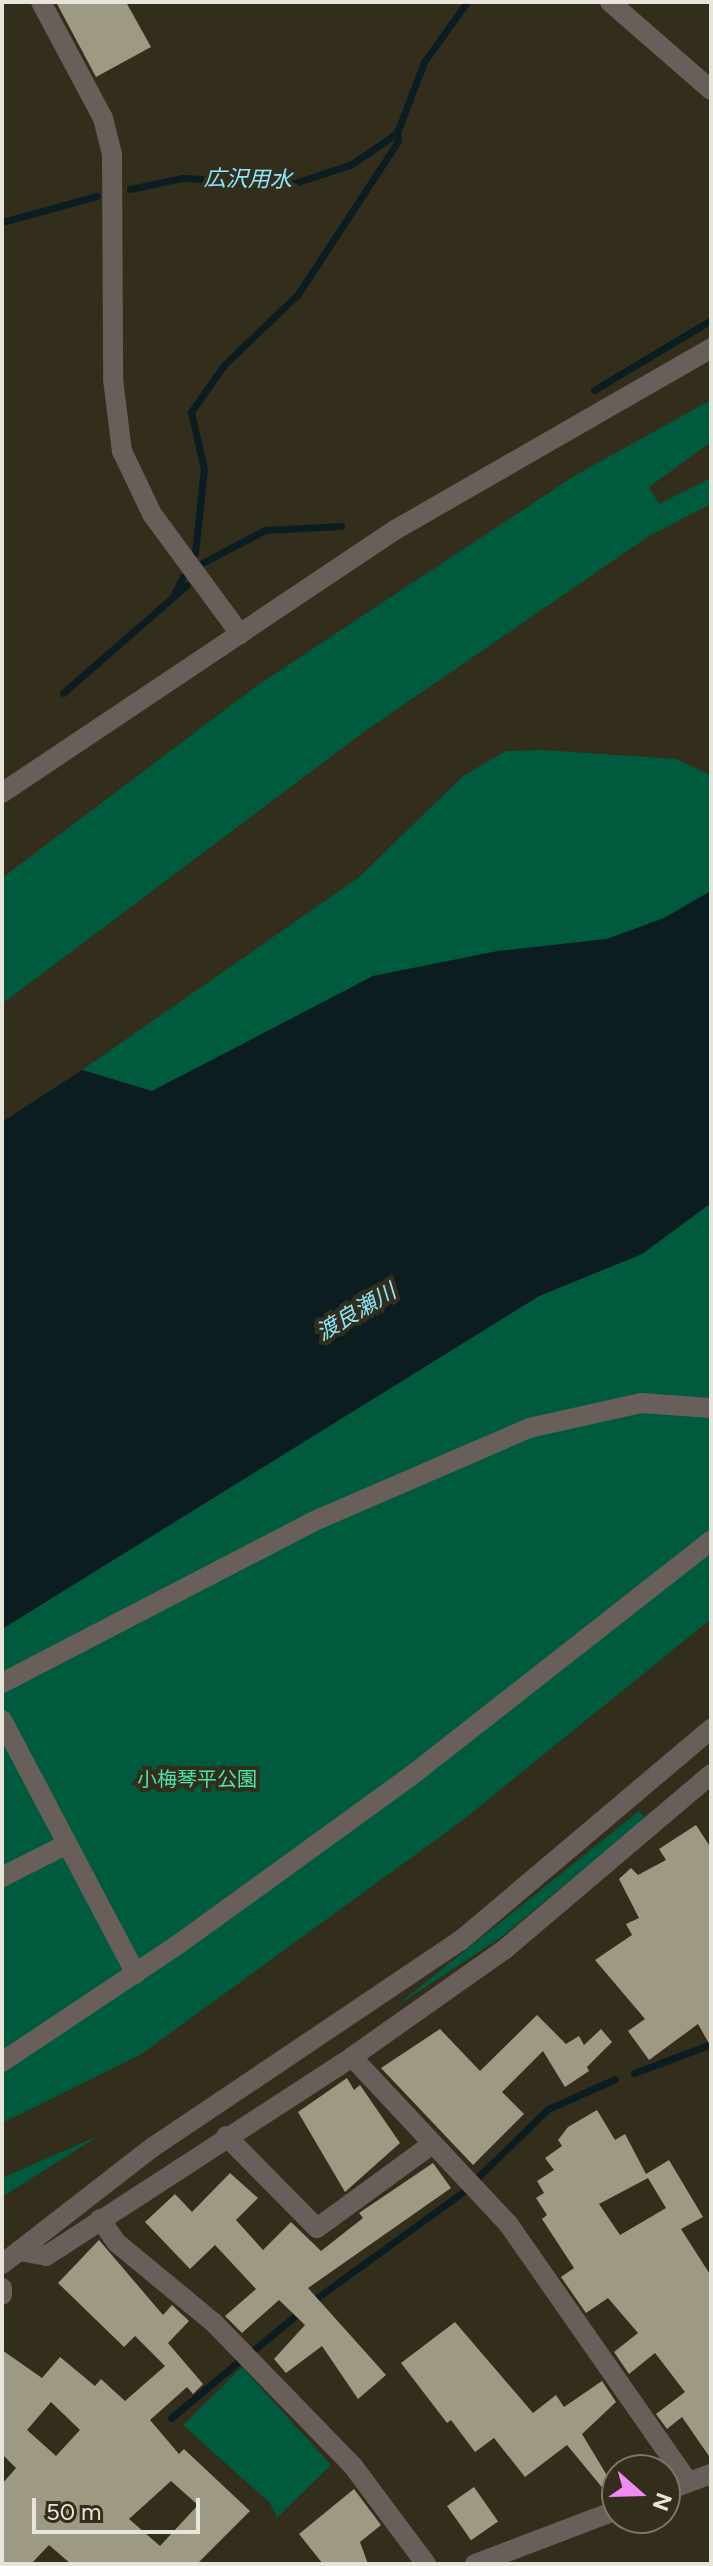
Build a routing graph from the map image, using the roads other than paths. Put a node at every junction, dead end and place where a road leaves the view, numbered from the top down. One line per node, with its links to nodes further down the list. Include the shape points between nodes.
1 (41, 2): 5 (street, via 103,118 112,155 113,379 122,451 152,514)
2 (610, 2): 3 (street)
3 (711, 90)
4 (711, 348): 5 (street, via 395,530)
5 (240, 634): 6 (street)
6 (2, 793)
7 (711, 1408): 9 (street, via 641,1403 529,1428 398,1480)
8 (711, 1541): 15 (street, via 490,1717)
9 (2, 1683)
10 (2, 1720): 13 (street)
11 (711, 1729): 21 (street, via 460,1941 182,2127)
12 (711, 1774): 16 (street, via 505,1949)
13 (67, 1844): 14 (street); 15 (street)
14 (2, 1877)
15 (136, 1974): 17 (street)
16 (352, 2057): 18 (street); 19 (street)
17 (2, 2062)
18 (226, 2136): 19 (street, via 317,2228); 20 (street)
19 (432, 2144): 26 (street, via 536,2260)
20 (100, 2219): 21 (street, via 46,2256); 30 (street, via 117,2243 213,2322 353,2466)
21 (19, 2251): 22 (street)
22 (2, 2264)
23 (2, 2288): 24 (street)
24 (2, 2295)
25 (711, 2474): 26 (street)
26 (688, 2482): 27 (street)
27 (681, 2485)
28 (601, 2516): 29 (street)
29 (486, 2562)
30 (426, 2564)

